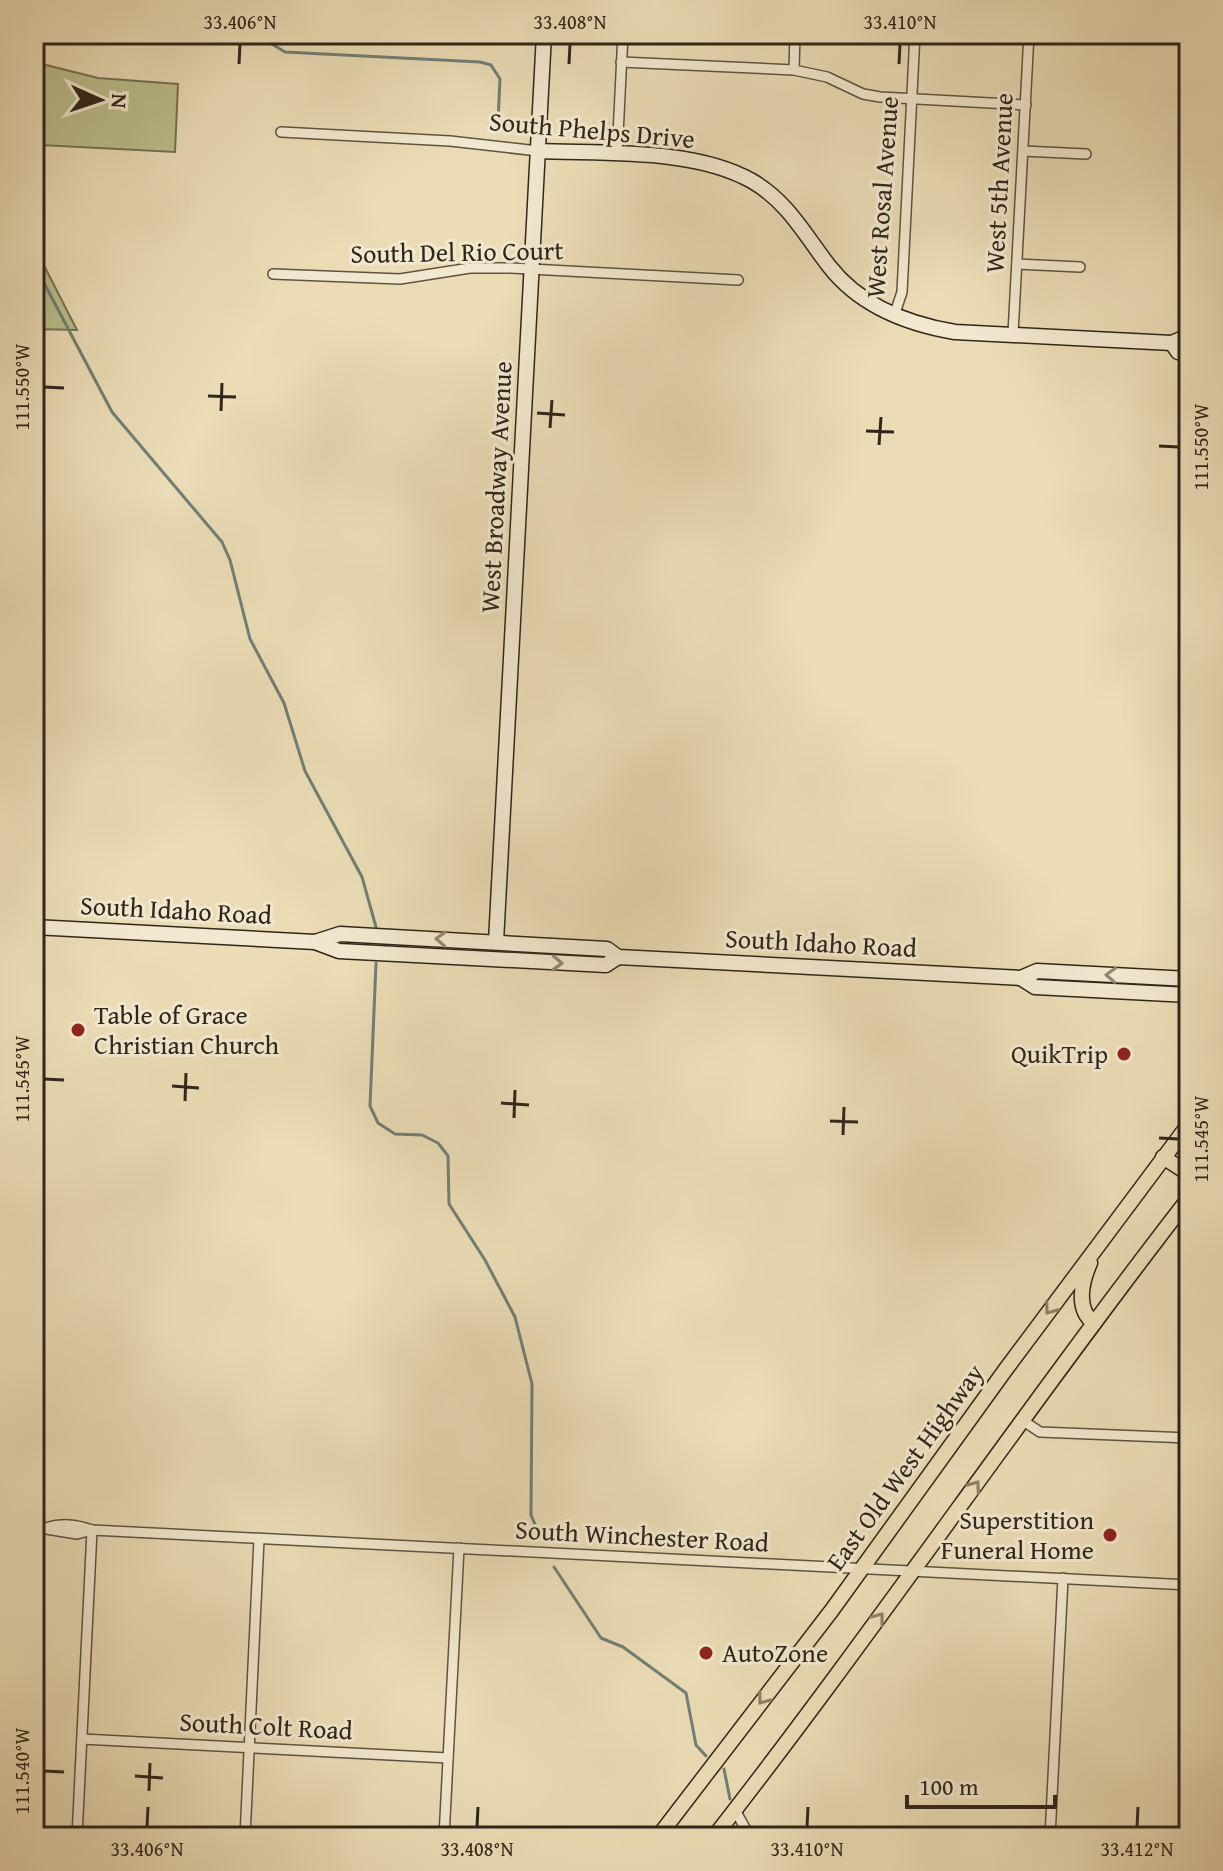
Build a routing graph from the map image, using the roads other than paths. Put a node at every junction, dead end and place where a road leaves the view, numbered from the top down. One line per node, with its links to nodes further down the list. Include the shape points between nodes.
1 (544, 34): 13 (main road, West Broadway Avenue)
2 (623, 34): 8 (street)
3 (795, 34): 9 (street)
4 (915, 34): 10 (street, West Rosal Avenue)
5 (1029, 34): 11 (street, West 5th Avenue)
6 (1082, 34): 7 (street)
7 (1092, 35)
8 (621, 62): 9 (street); 16 (street)
9 (794, 70): 10 (street, via 827,77 863,94)
10 (912, 100): 11 (street); 22 (street, West Rosal Avenue, via 902,292)
11 (1026, 105): 14 (street, West 5th Avenue)
12 (281, 132): 13 (street, South Phelps Drive)
13 (538, 151): 16 (main road, South Phelps Drive); 19 (main road, West Broadway Avenue)
14 (1023, 151): 15 (street); 17 (street, West 5th Avenue)
15 (1086, 154)
16 (617, 155): 22 (main road, South Phelps Drive, via 692,160 753,182 792,214 829,267 854,292)
17 (1017, 264): 18 (street); 23 (street, West 5th Avenue)
18 (1080, 267)
19 (532, 269): 20 (street, South Del Rio Court, via 470,268 400,279); 21 (street, South Del Rio Court); 29 (main road, West Broadway Avenue)
20 (273, 274)
21 (738, 280)
22 (894, 316): 23 (main road, South Phelps Drive, via 955,332)
23 (1013, 334): 25 (main road, South Phelps Drive)
24 (1189, 341): 25 (main road, South Phelps Drive)
25 (1172, 343): 26 (main road, South Phelps Drive, via 1178,352)
26 (1189, 354)
27 (34, 927): 28 (main road, South Idaho Road)
28 (315, 942): 29 (main road, South Idaho Road, one-way to 28, via 340,934); 30 (main road, South Idaho Road, one-way to 30, via 339,951 606,965)
29 (496, 942): 30 (main road, South Idaho Road, via 607,949)
30 (618, 957): 31 (main road, South Idaho Road)
31 (1021, 978): 32 (main road, South Idaho Road, one-way to 31, via 1037,971); 33 (main road, South Idaho Road, via 1035,987)
32 (1189, 979)
33 (1189, 995)
34 (1189, 1124): 35 (main road, East Old West Highway)
35 (1163, 1157): 36 (main road); 38 (main road, East Old West Highway)
36 (1189, 1174)
37 (1189, 1198): 39 (main road)
38 (1103, 1237): 39 (main road, via 1083,1285 1084,1311); 46 (main road, East Old West Highway, one-way to 46)
39 (1094, 1323): 40 (main road)
40 (1022, 1420): 41 (street, via 1040,1432); 47 (main road, one-way to 40)
41 (1189, 1438)
42 (39, 1528): 43 (street, South Winchester Road, via 61,1524)
43 (92, 1530): 44 (street, South Winchester Road); 50 (street)
44 (259, 1539): 45 (street, South Winchester Road); 51 (street)
45 (459, 1548): 46 (street, South Winchester Road); 52 (street)
46 (860, 1570): 47 (street, South Winchester Road); 57 (main road, East Old West Highway, one-way to 57)
47 (913, 1572): 48 (street, South Winchester Road); 53 (main road, one-way to 47)
48 (1063, 1578): 49 (street, South Winchester Road); 60 (street)
49 (1189, 1585)
50 (82, 1739): 51 (street, South Colt Road); 54 (street)
51 (249, 1747): 52 (street, South Colt Road); 55 (street)
52 (448, 1758): 56 (street)
53 (735, 1810): 58 (main road); 59 (street)
54 (77, 1837)
55 (245, 1837)
56 (444, 1837)
57 (658, 1837)
58 (714, 1837)
59 (750, 1837)
60 (1050, 1837)

